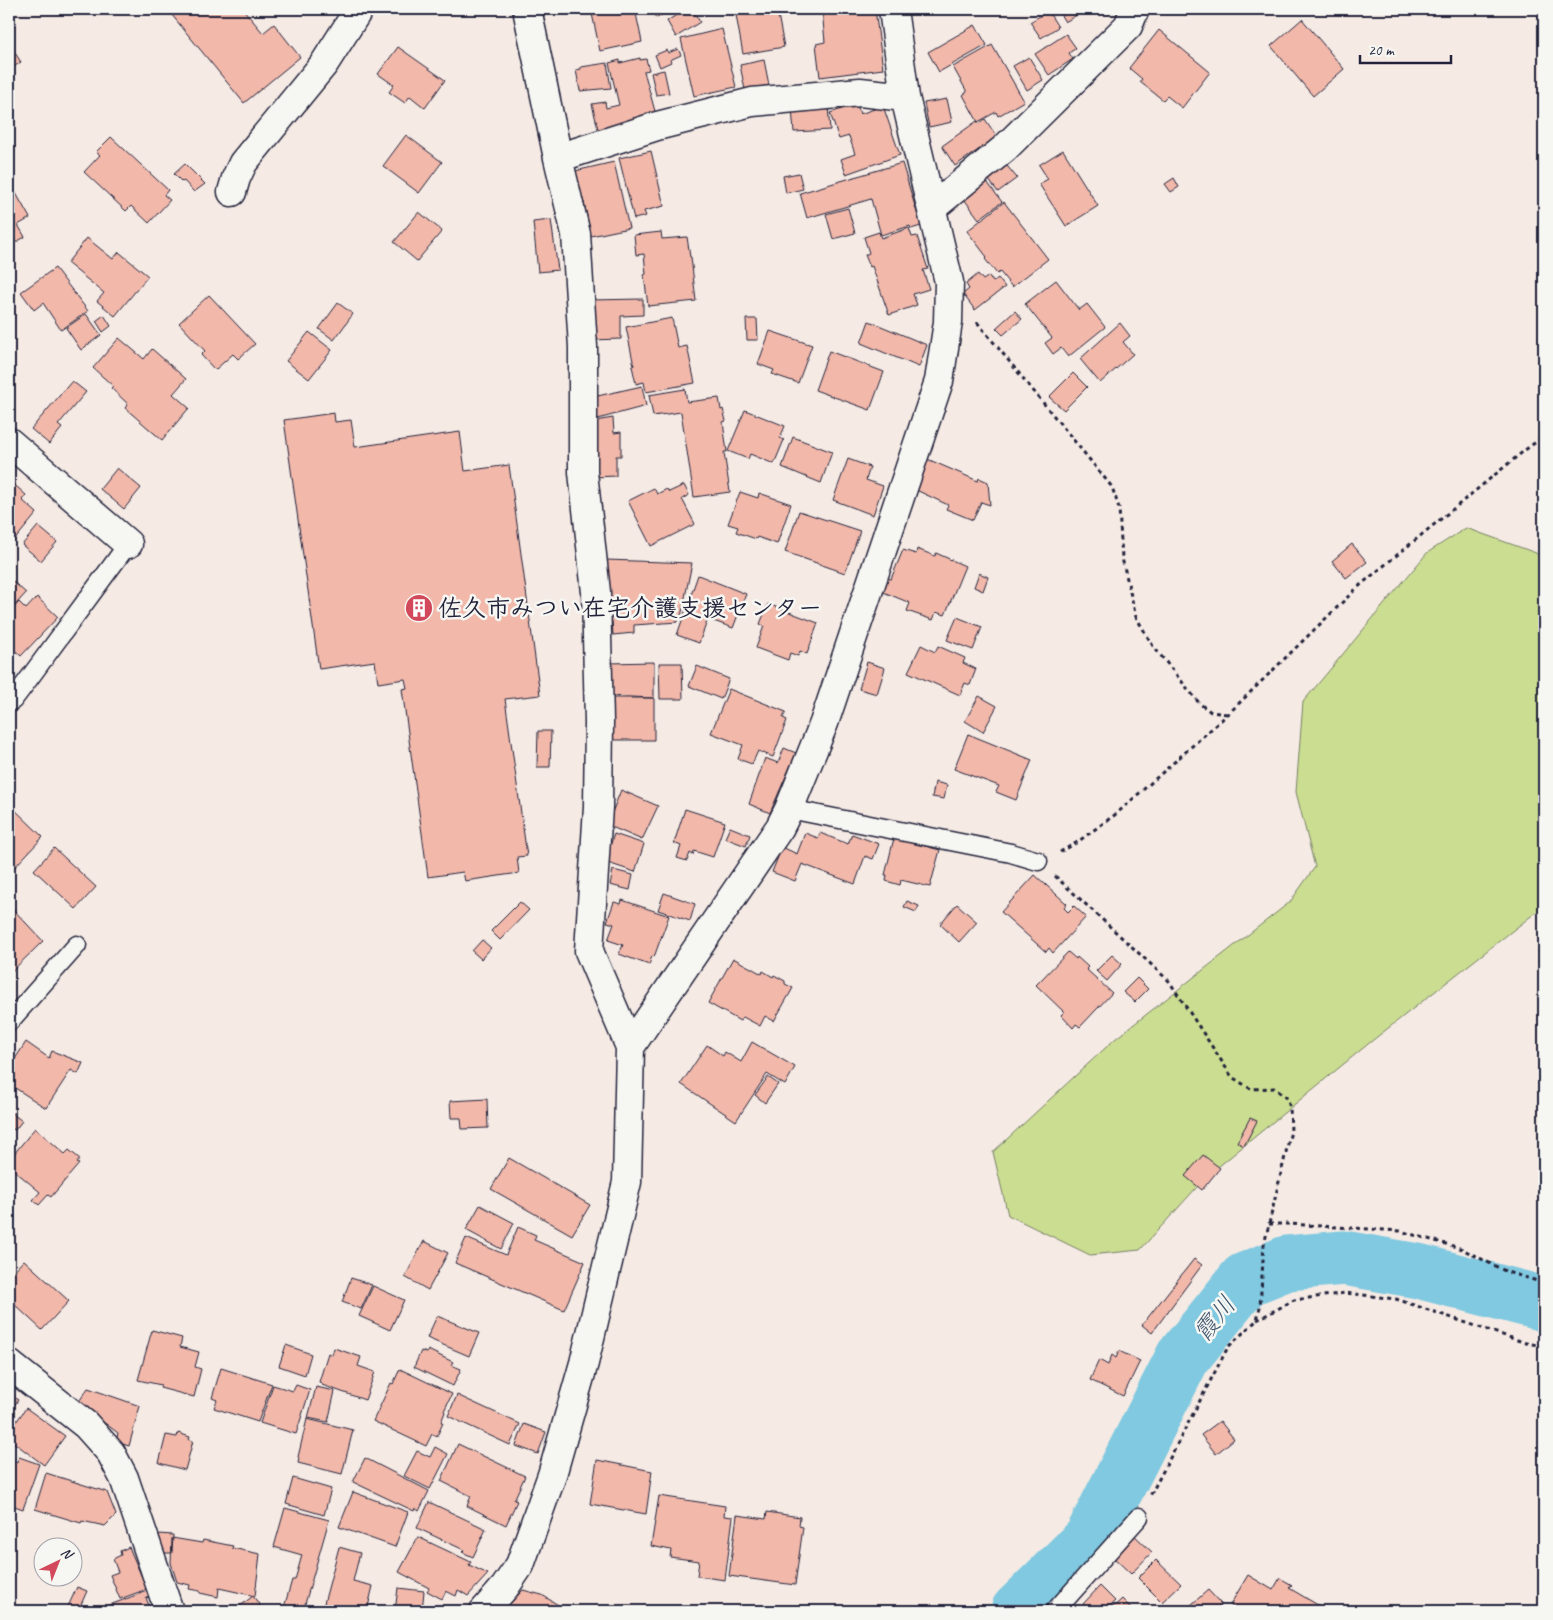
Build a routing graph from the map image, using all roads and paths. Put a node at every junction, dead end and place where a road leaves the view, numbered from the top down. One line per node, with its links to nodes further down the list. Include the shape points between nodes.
1 (359, 9): 7 (street, via 324,64 243,163)
2 (527, 9): 6 (street)
3 (893, 9): 5 (street)
4 (1135, 9): 8 (street, via 1128,26 1005,148)
5 (905, 97): 6 (street, via 860,92 752,102 657,126); 8 (street)
6 (558, 158): 19 (street, via 576,234 583,347 583,472 596,592 598,807 589,951)
7 (232, 192)
8 (932, 208): 9 (street, via 949,282)
9 (949, 303): 14 (path, via 966,309 1112,487 1119,508 1122,558 1136,617 1153,646 1200,704 1211,712); 15 (street, via 939,381 824,722)
10 (1544, 436): 14 (path, via 1358,587)
11 (9, 442): 12 (street)
12 (128, 544): 13 (lane)
13 (9, 702)
14 (1228, 714): 16 (path, via 1116,814 1076,843)
15 (790, 809): 16 (lane); 19 (street)
16 (1038, 861): 20 (path, via 1169,981 1232,1077 1251,1089 1274,1088 1286,1097 1290,1107 1291,1131)
17 (77, 945): 18 (lane)
18 (9, 1022)
19 (630, 1047): 27 (street, via 628,1182 584,1362 552,1475 520,1565)
20 (1269, 1224): 21 (path, via 1400,1231 1460,1248 1507,1272); 22 (path)
21 (1544, 1283)
22 (1257, 1320): 23 (path, via 1294,1300 1346,1293 1396,1299 1526,1343); 25 (path, via 1228,1347)
23 (1544, 1346)
24 (9, 1364): 26 (street, via 86,1425 111,1452 124,1478)
25 (1139, 1517): 28 (lane)
26 (169, 1611)
27 (484, 1611)
28 (1055, 1611)

